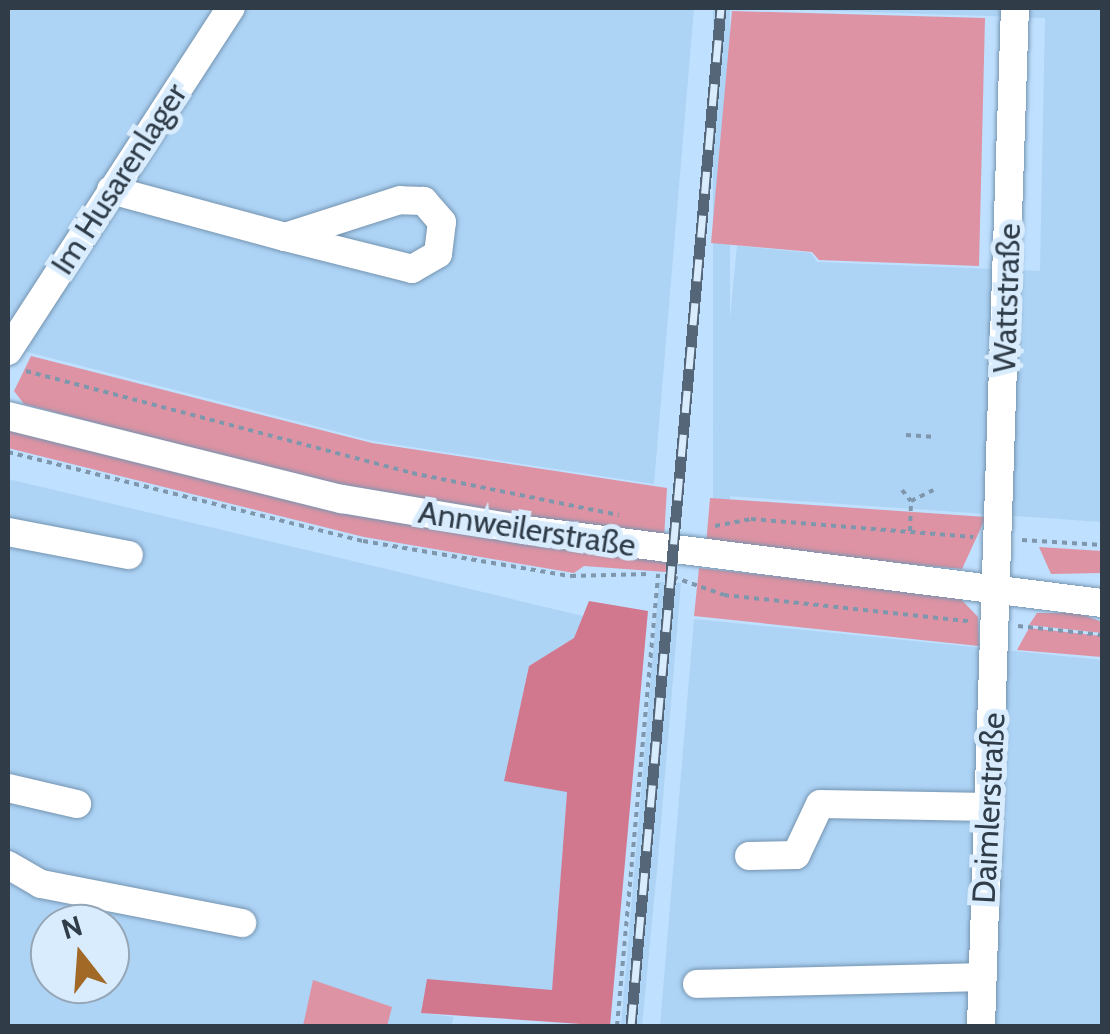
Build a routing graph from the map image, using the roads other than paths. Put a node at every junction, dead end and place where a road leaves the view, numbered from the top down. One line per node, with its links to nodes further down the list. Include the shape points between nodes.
1 (231, 8): 3 (street, Im Husarenlager)
2 (1015, 8): 10 (street, Wattstraße)
3 (111, 190): 4 (street); 5 (street, Im Husarenlager)
4 (285, 237): 4 (street, via 412,269 438,254 442,222 424,201 400,200)
5 (8, 351)
6 (8, 416): 10 (street, Annweilerstraße, via 342,499 608,544)
7 (8, 532): 8 (street)
8 (128, 555)
9 (1102, 588): 11 (street, Annweilerstraße)
10 (998, 589): 11 (street, Annweilerstraße); 15 (street, Daimlerstraße)
11 (1054, 595): 12 (street, Annweilerstraße)
12 (1102, 604)
13 (8, 788): 14 (street)
14 (77, 804)
15 (989, 806): 16 (street, via 820,804 796,855); 19 (street, Daimlerstraße)
16 (749, 856)
17 (8, 865): 18 (street, via 41,884)
18 (242, 923)
19 (982, 977): 20 (street); 21 (street, Daimlerstraße)
20 (697, 984)
21 (981, 1026)

